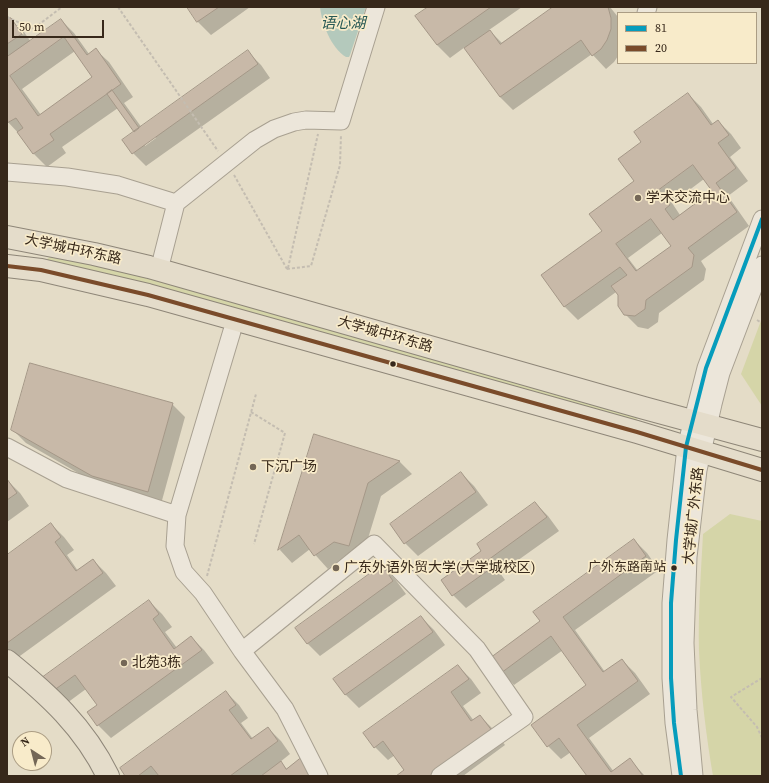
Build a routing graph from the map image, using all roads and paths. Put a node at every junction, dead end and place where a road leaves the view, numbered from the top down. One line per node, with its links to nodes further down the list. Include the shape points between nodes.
1 (62, 7): 4 (path, via 33,29)
2 (118, 7): 7 (path)
3 (376, 7): 6 (street)
4 (7, 17)
5 (321, 120): 6 (street); 7 (street, via 294,122 274,129 255,140); 16 (path)
6 (341, 120): 16 (path, via 340,165 311,266)
7 (226, 163): 9 (street); 16 (path, via 241,185)
8 (7, 172): 9 (street, via 67,177 118,185)
9 (176, 203): 17 (street)
10 (762, 219): 23 (street, 大学城广外东路, via 706,368)
11 (7, 238): 12 (main road, 大学城中环东路)
12 (40, 243): 15 (main road); 17 (main road, 大学城中环东路)
13 (762, 265): 23 (street, 大学城广外东路)
14 (7, 266): 15 (main road, 大学城中环东路)
15 (35, 269): 26 (main road, 大学城中环东路, via 148,295)
16 (287, 269)
17 (159, 270): 23 (main road, 大学城中环东路)
18 (757, 320): 19 (path)
19 (762, 324)
20 (232, 331): 28 (street)
21 (256, 394): 22 (path)
22 (251, 412): 29 (path, via 285,433); 30 (path)
23 (700, 423): 24 (main road, 大学城中环东路); 26 (street, 大学城广外东路)
24 (762, 440)
25 (7, 447): 28 (street, via 67,479)
26 (694, 450): 27 (main road, 大学城中环东路); 40 (street, 大学城广外东路, via 676,540 671,603 671,678); 41 (street, 大学城广外东路, via 698,470 688,557 685,643)
27 (762, 470)
28 (177, 514): 31 (street, via 175,546 184,572 203,593)
29 (254, 544)
30 (207, 579)
31 (242, 651): 38 (street, via 284,708); 39 (street, via 374,544 477,650 524,717)
32 (7, 661): 37 (main road, via 62,709 87,741)
33 (762, 678): 35 (path, via 731,697 757,727)
34 (7, 679): 36 (main road, via 34,701 61,729)
35 (762, 738)
36 (92, 776)
37 (108, 776)
38 (319, 776)
39 (440, 776)
40 (681, 776)
41 (694, 776)

